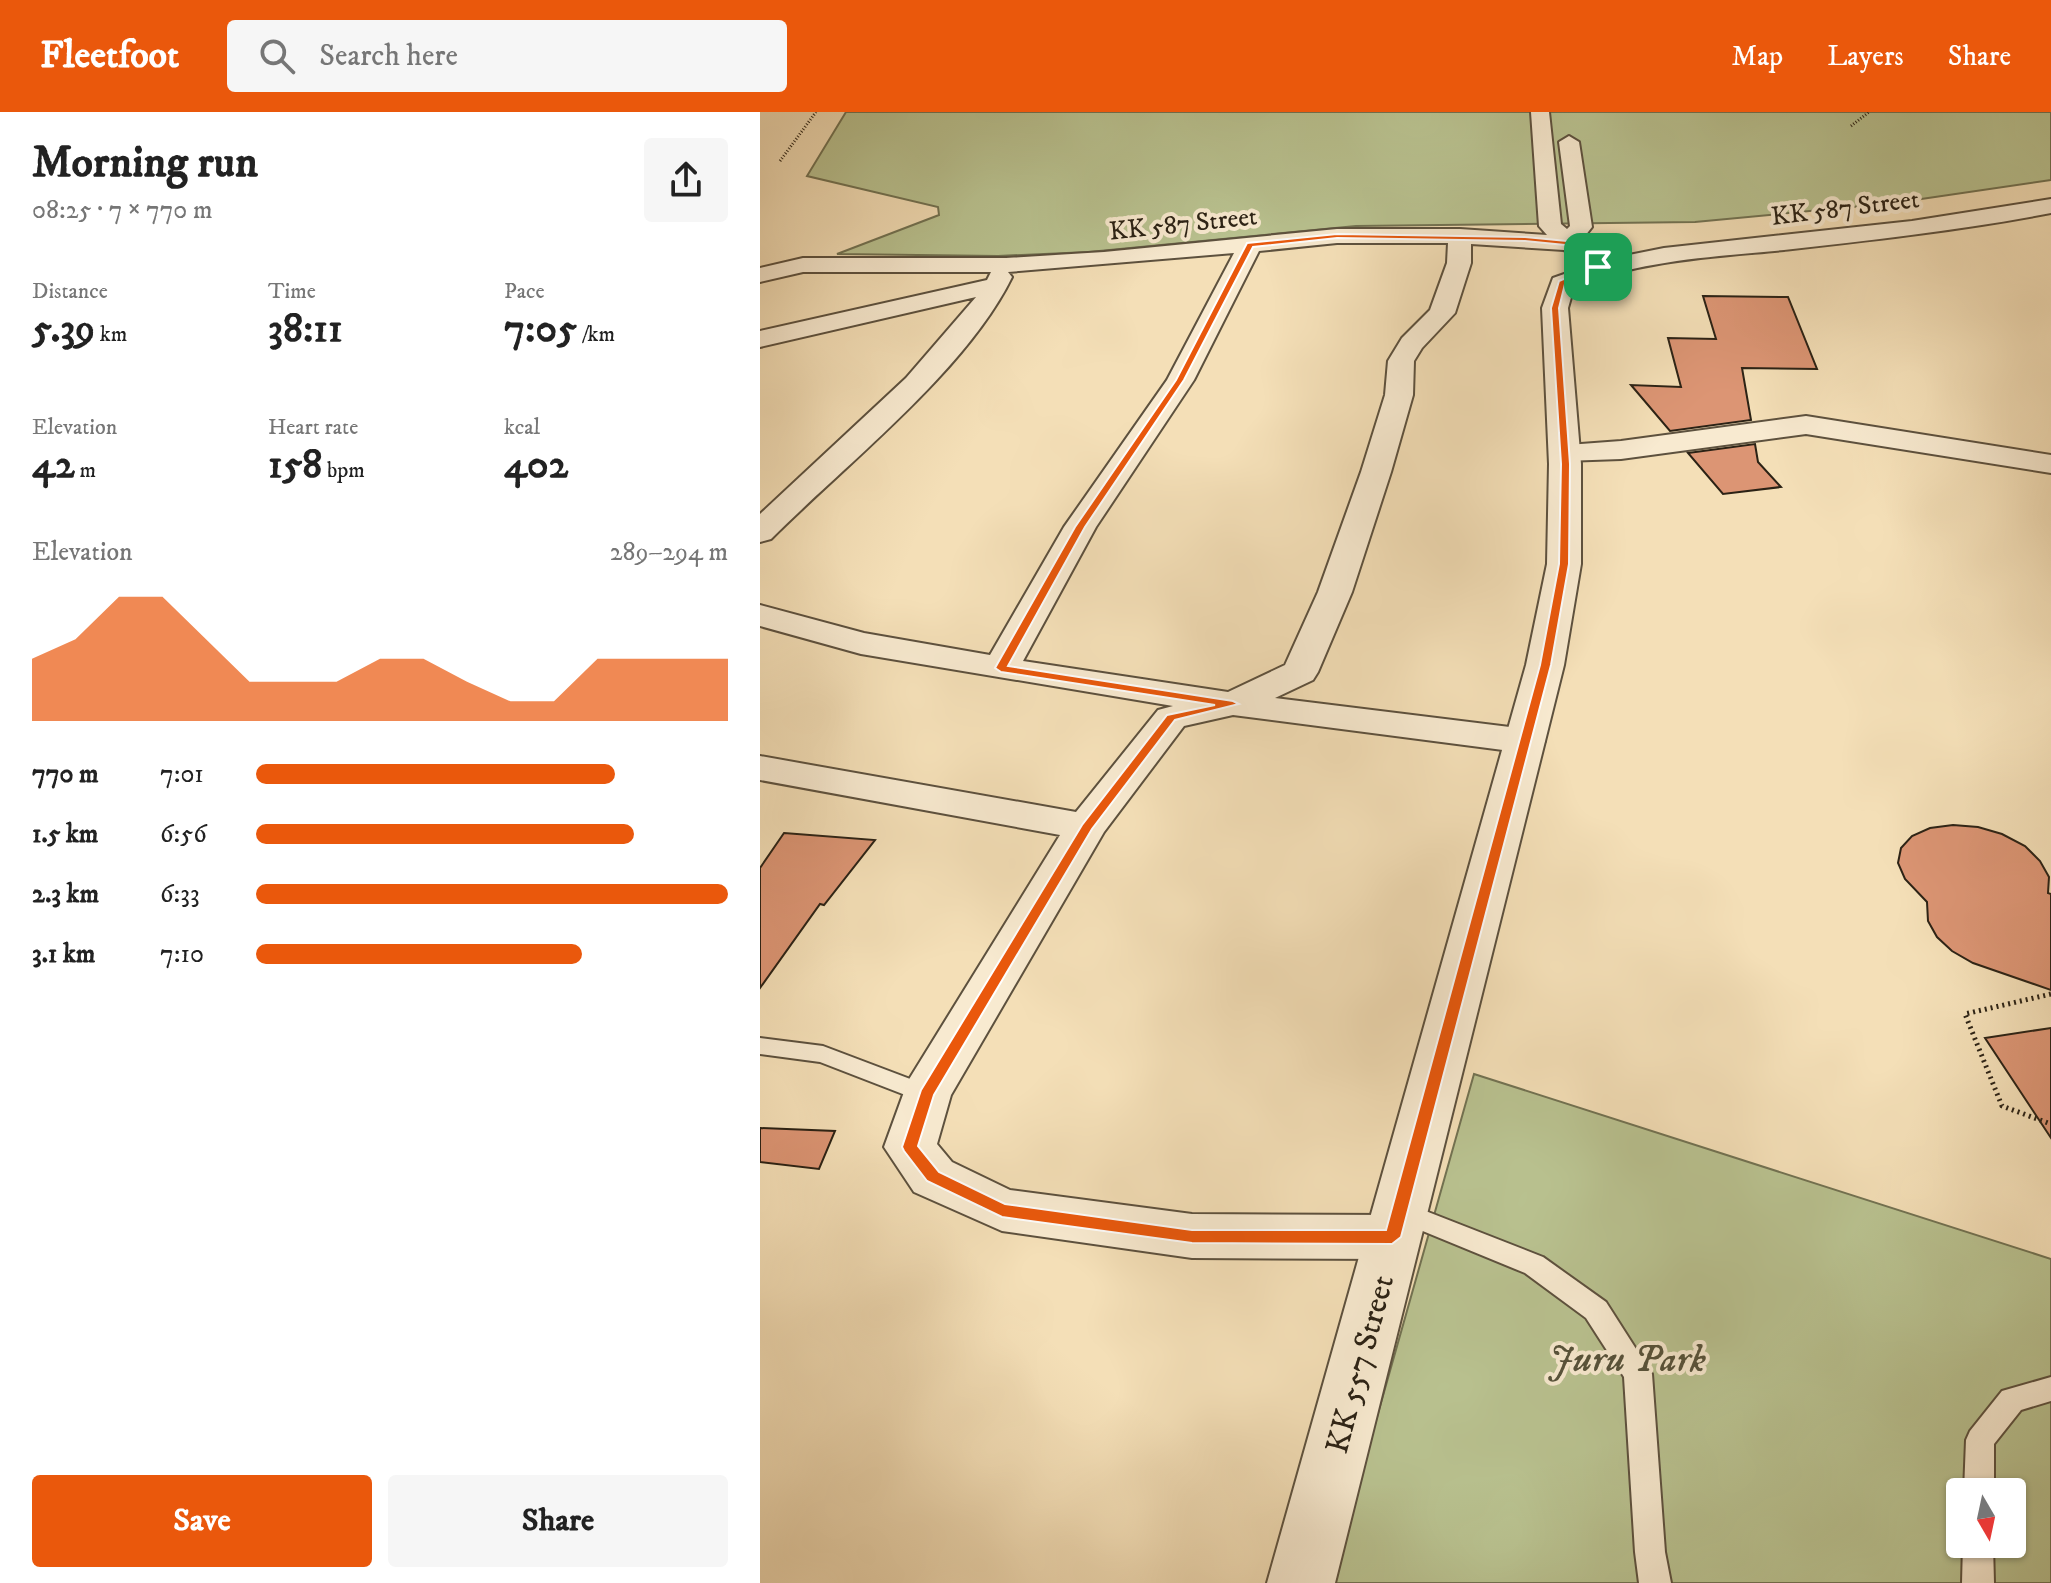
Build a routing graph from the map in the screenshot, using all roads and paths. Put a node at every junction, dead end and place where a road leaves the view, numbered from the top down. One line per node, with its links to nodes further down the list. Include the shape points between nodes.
1 (816, 112): 6 (path)
2 (1540, 112): 10 (street, via 1550,226)
3 (1869, 112): 5 (path)
4 (1566, 120): 10 (street)
5 (1851, 126)
6 (780, 161)
7 (2051, 206): 10 (street, KK 587 Street, via 1899,230 1664,254)
8 (1460, 236): 9 (street, KK 587 Street, via 1337,236); 10 (street, KK 587 Street); 19 (street, via 1459,263 1442,313 1401,361 1399,395 1376,472 1335,592 1300,672)
9 (1250, 245): 12 (street, KK 587 Street); 18 (street, via 1180,380 1080,527)
10 (1582, 255): 14 (street, KK 557 Street, via 1562,283 1555,308)
11 (760, 275): 12 (street, KK 587 Street, via 803,265)
12 (1001, 275): 13 (street); 16 (street, via 978,314 926,373)
13 (760, 339)
14 (1564, 452): 15 (street, via 1621,450 1806,425); 20 (street, KK 557 Street, via 1564,564)
15 (2051, 464)
16 (760, 532)
17 (760, 615): 18 (street, via 861,643)
18 (1001, 668): 19 (street)
19 (1233, 704): 20 (street); 22 (street, via 1171,718)
20 (1526, 741): 27 (street, KK 557 Street)
21 (760, 768): 22 (street)
22 (1086, 827): 25 (street)
23 (2051, 994): 26 (path, via 1965,1014 2002,1106)
24 (760, 1046): 25 (lane, via 823,1054)
25 (926, 1094): 27 (street, via 910,1147 933,1177 1002,1210 1192,1236)
26 (2051, 1124)
27 (1396, 1223): 31 (street, KK 557 Street); 32 (lane, via 1534,1265 1596,1310 1638,1374)
28 (2051, 1389): 29 (lane, via 2012,1400 1980,1440)
29 (1979, 1478)
30 (1978, 1558): 33 (lane)
31 (1301, 1583)
32 (1655, 1583)
33 (1978, 1583)

